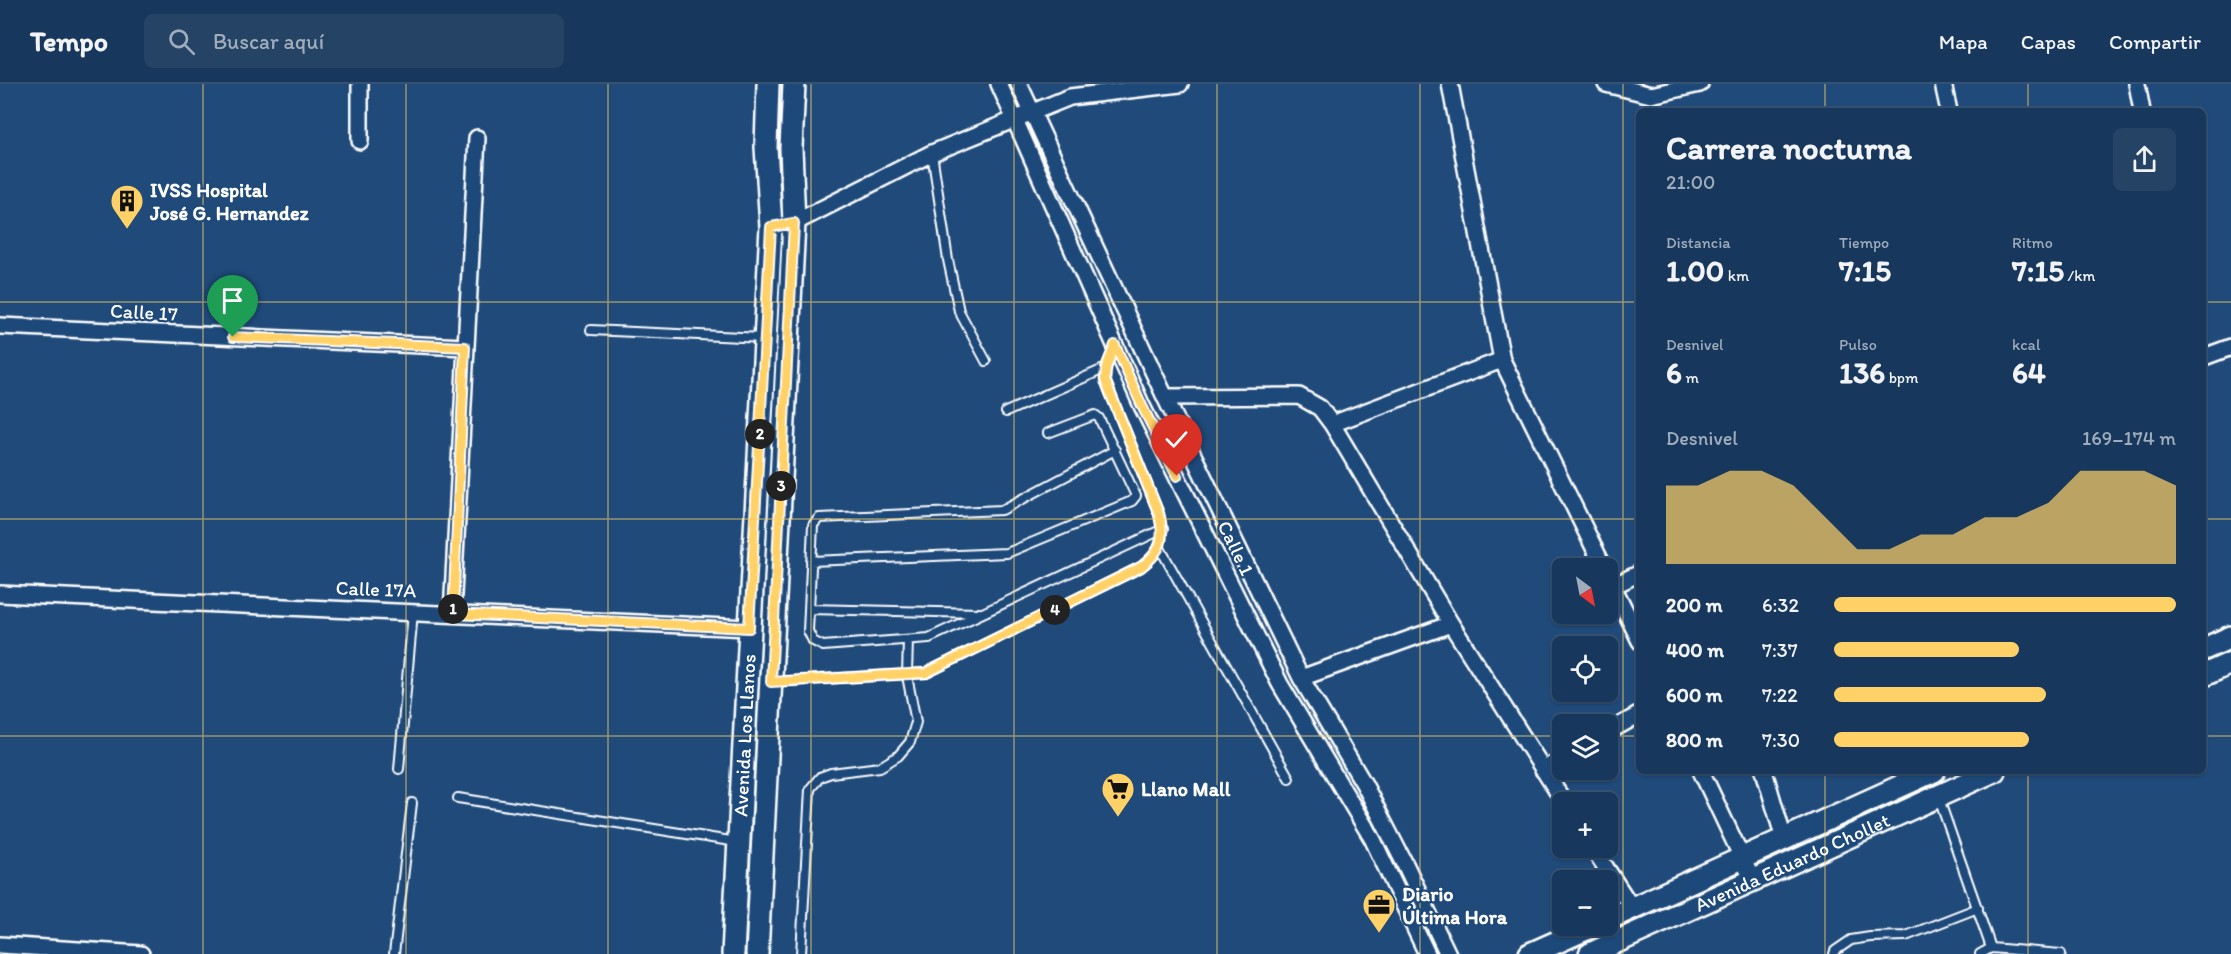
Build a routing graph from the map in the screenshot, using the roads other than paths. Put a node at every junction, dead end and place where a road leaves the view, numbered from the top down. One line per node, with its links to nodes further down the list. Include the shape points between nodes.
1 (360, 84): 19 (street)
2 (768, 84): 22 (street, Avenida Los Llanos, via 766,147)
3 (794, 84): 21 (street, Avenida Los Llanos)
4 (999, 84): 17 (street, Calle 1)
5 (1019, 84): 16 (street, Calle 1)
6 (1080, 84): 13 (street)
7 (1179, 84): 13 (street)
8 (1450, 84): 30 (street)
9 (1606, 84): 10 (street, via 1651,95)
10 (1700, 84)
11 (1942, 84): 14 (street)
12 (2138, 84): 15 (street)
13 (1068, 91): 16 (street)
14 (1948, 108)
15 (2142, 108)
16 (1032, 113): 17 (street); 33 (street, Calle 1)
17 (1015, 119): 20 (street); 26 (street, Calle 1)
18 (477, 138): 27 (street)
19 (360, 141)
20 (932, 153): 21 (street); 31 (lane, via 959,311)
21 (794, 223): 22 (street); 60 (street, Avenida Los Llanos)
22 (771, 227): 25 (street, Avenida Los Llanos)
23 (0, 326): 27 (street, Calle 17)
24 (591, 330): 25 (lane)
25 (765, 338): 51 (street, Avenida Los Llanos)
26 (1115, 345): 32 (lane); 91 (street, Calle 1, via 1280,684 1372,840)
27 (465, 347): 48 (street)
28 (2231, 347): 29 (street)
29 (2206, 356)
30 (1502, 360): 35 (street); 40 (street)
31 (986, 361)
32 (1106, 368): 34 (lane); 38 (lane, via 1108,392)
33 (1165, 397): 35 (street, via 1299,396 1320,408); 59 (street, Calle 1)
34 (1006, 412)
35 (1332, 424): 50 (street)
36 (1048, 433): 37 (lane, via 1095,415)
37 (1115, 450): 41 (lane, via 1002,510 819,518 813,525); 41 (lane, via 1134,490 1136,496 1132,501 1016,550)
38 (1163, 529): 39 (lane); 49 (lane)
39 (1160, 548): 58 (lane, via 1141,567 934,670); 70 (lane)
40 (1599, 558)
41 (812, 561): 46 (lane)
42 (1636, 574): 43 (street)
43 (1618, 579)
44 (0, 594): 47 (street, Calle 17A)
45 (1618, 597): 52 (street)
46 (810, 609): 49 (lane); 54 (lane, via 808,631 813,641 823,646)
47 (413, 612): 48 (street, Calle 17A); 64 (lane)
48 (453, 614): 51 (street, Calle 17A)
49 (984, 614): 54 (lane, via 929,638)
50 (1451, 624): 59 (street); 65 (street)
51 (749, 628): 76 (street, Avenida Los Llanos)
52 (1636, 633)
53 (2231, 637): 55 (street)
54 (908, 640): 58 (lane)
55 (2206, 648)
56 (2231, 663): 57 (street)
57 (2206, 674)
58 (907, 676): 60 (lane); 90 (lane, via 916,722 905,750 880,767 820,777 810,789)
59 (1301, 678): 92 (street, Calle 1, via 1364,784)
60 (771, 682): 89 (street, Avenida Los Llanos)
61 (1636, 716): 62 (street)
62 (1618, 726)
63 (1552, 765): 65 (street)
64 (399, 769)
65 (1543, 770): 71 (street)
66 (1702, 774): 78 (street)
67 (1765, 774): 75 (street)
68 (1927, 774): 75 (street, Avenida Eduardo Chollet)
69 (1987, 774): 72 (street, Avenida Eduardo Chollet)
70 (1289, 778)
71 (1557, 792)
72 (1938, 796): 79 (street, Avenida Eduardo Chollet); 81 (lane)
73 (458, 798): 76 (lane)
74 (412, 802): 87 (lane)
75 (1784, 840): 78 (street, Avenida Eduardo Chollet)
76 (738, 843): 88 (street, Avenida Los Llanos)
77 (1600, 858): 80 (street)
78 (1741, 859): 79 (street); 80 (street, Avenida Eduardo Chollet)
79 (1753, 881): 94 (street, Avenida Eduardo Chollet)
80 (1632, 908): 82 (street, Avenida Eduardo Chollet)
81 (1978, 908): 85 (lane); 95 (lane, via 1906,936 1851,940)
82 (1618, 914)
83 (1570, 936): 93 (street)
84 (0, 945): 86 (street)
85 (1991, 948): 96 (lane); 97 (lane)
86 (141, 954)
87 (394, 954)
88 (733, 954)
89 (757, 954)
90 (801, 954)
91 (1427, 954)
92 (1448, 954)
93 (1530, 954)
94 (1590, 954)
95 (1834, 954)
96 (1980, 954)
97 (2061, 954)

